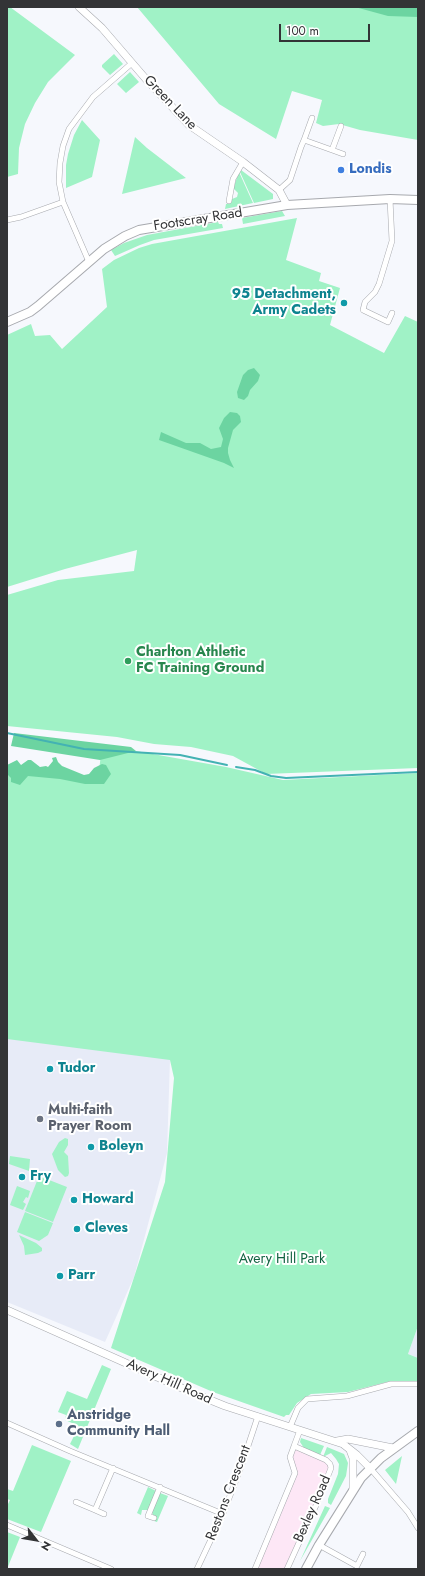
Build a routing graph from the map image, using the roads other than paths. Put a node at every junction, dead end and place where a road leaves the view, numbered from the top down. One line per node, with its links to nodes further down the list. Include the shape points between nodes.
1 (79, 7): 2 (main road, Green Lane, via 102,28)
2 (132, 63): 8 (main road, Green Lane, via 188,125); 13 (street, via 93,97 69,129 60,163 59,182)
3 (312, 118): 5 (street)
4 (341, 126): 6 (street)
5 (304, 140): 6 (street); 9 (street, via 290,180)
6 (332, 150): 7 (street)
7 (343, 154)
8 (243, 162): 9 (main road, Green Lane); 12 (street, via 233,179)
9 (279, 190): 14 (main road, Green Lane)
10 (390, 199): 11 (main road, Footscray Road); 14 (main road, Footscray Road); 17 (street, via 392,241 379,284 365,302 363,310 388,322)
11 (418, 200)
12 (229, 201)
13 (63, 202): 15 (street); 16 (street)
14 (287, 205): 16 (main road, Footscray Road, via 140,230 115,242)
15 (7, 220)
16 (89, 262): 18 (main road, Footscray Road, via 30,312)
17 (392, 313)
18 (7, 322)
19 (7, 1310): 21 (main road, Avery Hill Road, via 193,1393)
20 (418, 1384): 23 (street, via 391,1384 347,1396 307,1399 298,1408)
21 (258, 1416): 23 (main road, Avery Hill Road); 37 (street, Restons Crescent)
22 (7, 1423): 30 (street)
23 (290, 1427): 24 (main road, Avery Hill Road)
24 (300, 1430): 26 (main road, Avery Hill Road); 27 (street)
25 (418, 1431): 28 (main road, Bexley Road)
26 (334, 1441): 28 (main road, Avery Hill Road, via 348,1439); 29 (main road, Avery Hill Road)
27 (294, 1446): 46 (street, via 290,1457 295,1473); 47 (street, Bexley Road, via 326,1460 331,1468)
28 (393, 1448): 31 (main road, Bexley Road)
29 (350, 1449): 31 (main road, Avery Hill Road); 33 (main road, via 353,1458)
30 (113, 1468): 32 (street); 35 (street)
31 (370, 1468): 33 (main road, Bexley Road); 40 (street, via 408,1512)
32 (160, 1487): 37 (street); 38 (street, via 146,1515)
33 (353, 1489): 41 (main road, Bexley Road)
34 (76, 1502): 35 (street)
35 (95, 1510): 36 (street)
36 (104, 1514)
37 (223, 1514): 45 (street, Restons Crescent)
38 (154, 1518)
39 (7, 1525): 44 (street)
40 (418, 1528)
41 (319, 1545): 43 (street, Bexley Road); 48 (main road, Bexley Road)
42 (363, 1554): 43 (street, Bexley Road)
43 (356, 1567)
44 (111, 1569)
45 (197, 1569)
46 (255, 1569)
47 (287, 1569)
48 (306, 1569)

